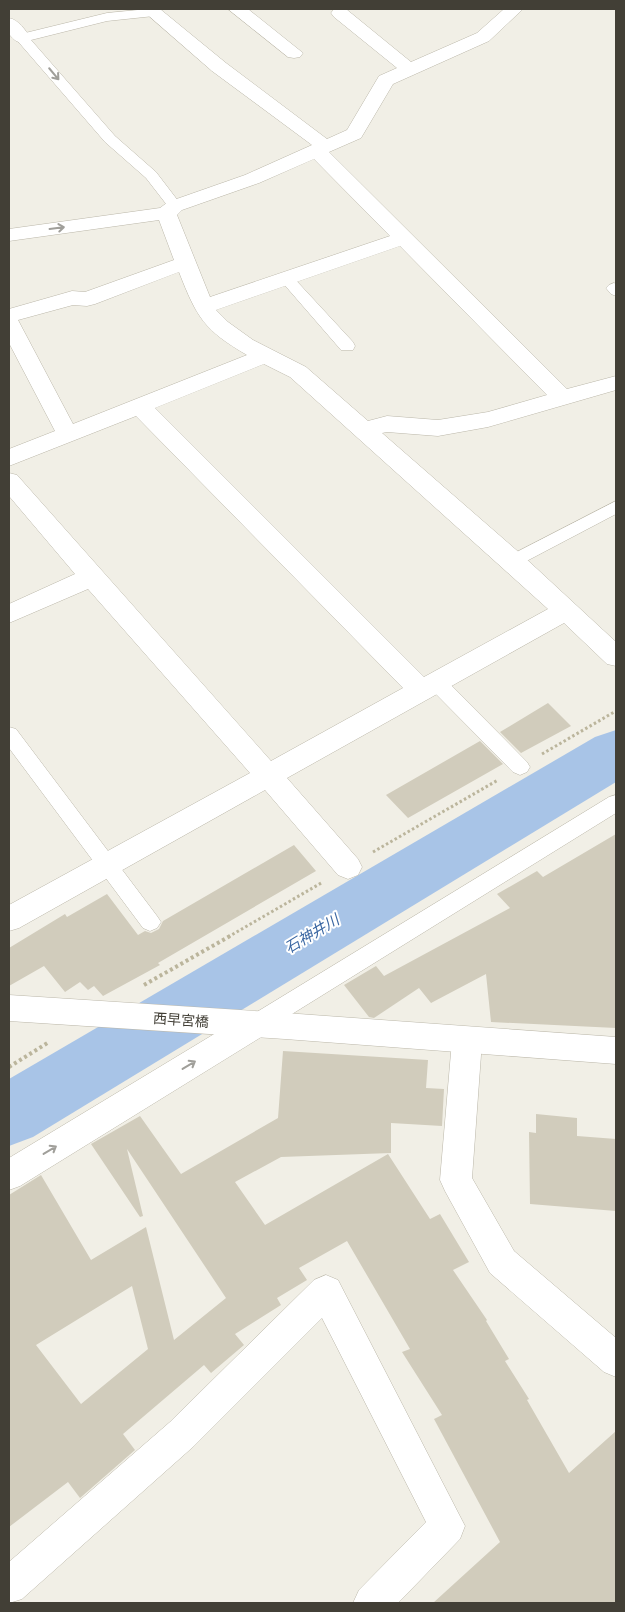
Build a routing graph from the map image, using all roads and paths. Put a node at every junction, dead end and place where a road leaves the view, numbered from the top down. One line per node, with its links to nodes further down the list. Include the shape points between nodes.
1 (237, 9): 6 (street)
2 (514, 9): 7 (street, via 483,37)
3 (152, 10): 5 (lane); 8 (street)
4 (340, 13): 7 (street)
5 (14, 32): 9 (lane, one-way to 9, via 110,139 151,175)
6 (294, 54)
7 (410, 70): 8 (street, via 386,80 354,134)
8 (321, 148): 9 (street); 11 (street)
9 (171, 210): 10 (street, one-way to 9); 12 (street)
10 (9, 235)
11 (404, 238): 13 (street); 20 (street)
12 (185, 263): 14 (street); 15 (street, via 87,299 72,298)
13 (287, 279): 14 (street); 17 (lane)
14 (203, 307): 18 (street, via 209,319)
15 (9, 316)
16 (9, 323): 23 (street)
17 (347, 346)
18 (265, 356): 21 (street); 22 (street, via 298,372)
19 (616, 383): 20 (street)
20 (564, 399): 22 (street, via 438,428 387,424)
21 (140, 407): 23 (street); 32 (street)
22 (363, 430): 27 (street)
23 (68, 435): 24 (street)
24 (9, 458)
25 (9, 481): 28 (street)
26 (616, 507): 27 (lane)
27 (513, 562): 29 (street)
28 (91, 577): 30 (street); 36 (street)
29 (565, 611): 31 (street); 32 (street)
30 (9, 614)
31 (616, 657)
32 (429, 686): 35 (lane); 36 (street)
33 (616, 711): 35 (path)
34 (9, 734): 38 (lane)
35 (520, 767): 39 (path)
36 (269, 775): 38 (street); 39 (street)
37 (616, 803): 44 (lane)
38 (106, 865): 40 (street); 41 (lane)
39 (348, 867): 43 (path)
40 (9, 919)
41 (150, 922)
42 (9, 1008): 43 (street, 西早宮橋)
43 (101, 1015): 44 (street, 西早宮橋); 47 (path)
44 (254, 1025): 45 (street, 西早宮橋); 48 (street, one-way to 44)
45 (467, 1040): 46 (street, 西早宮橋); 49 (street, via 456,1180 502,1262)
46 (616, 1051)
47 (9, 1067)
48 (9, 1175)
49 (616, 1360)
50 (9, 1586): 51 (street, via 182,1434 326,1291 447,1526)
51 (372, 1603)

